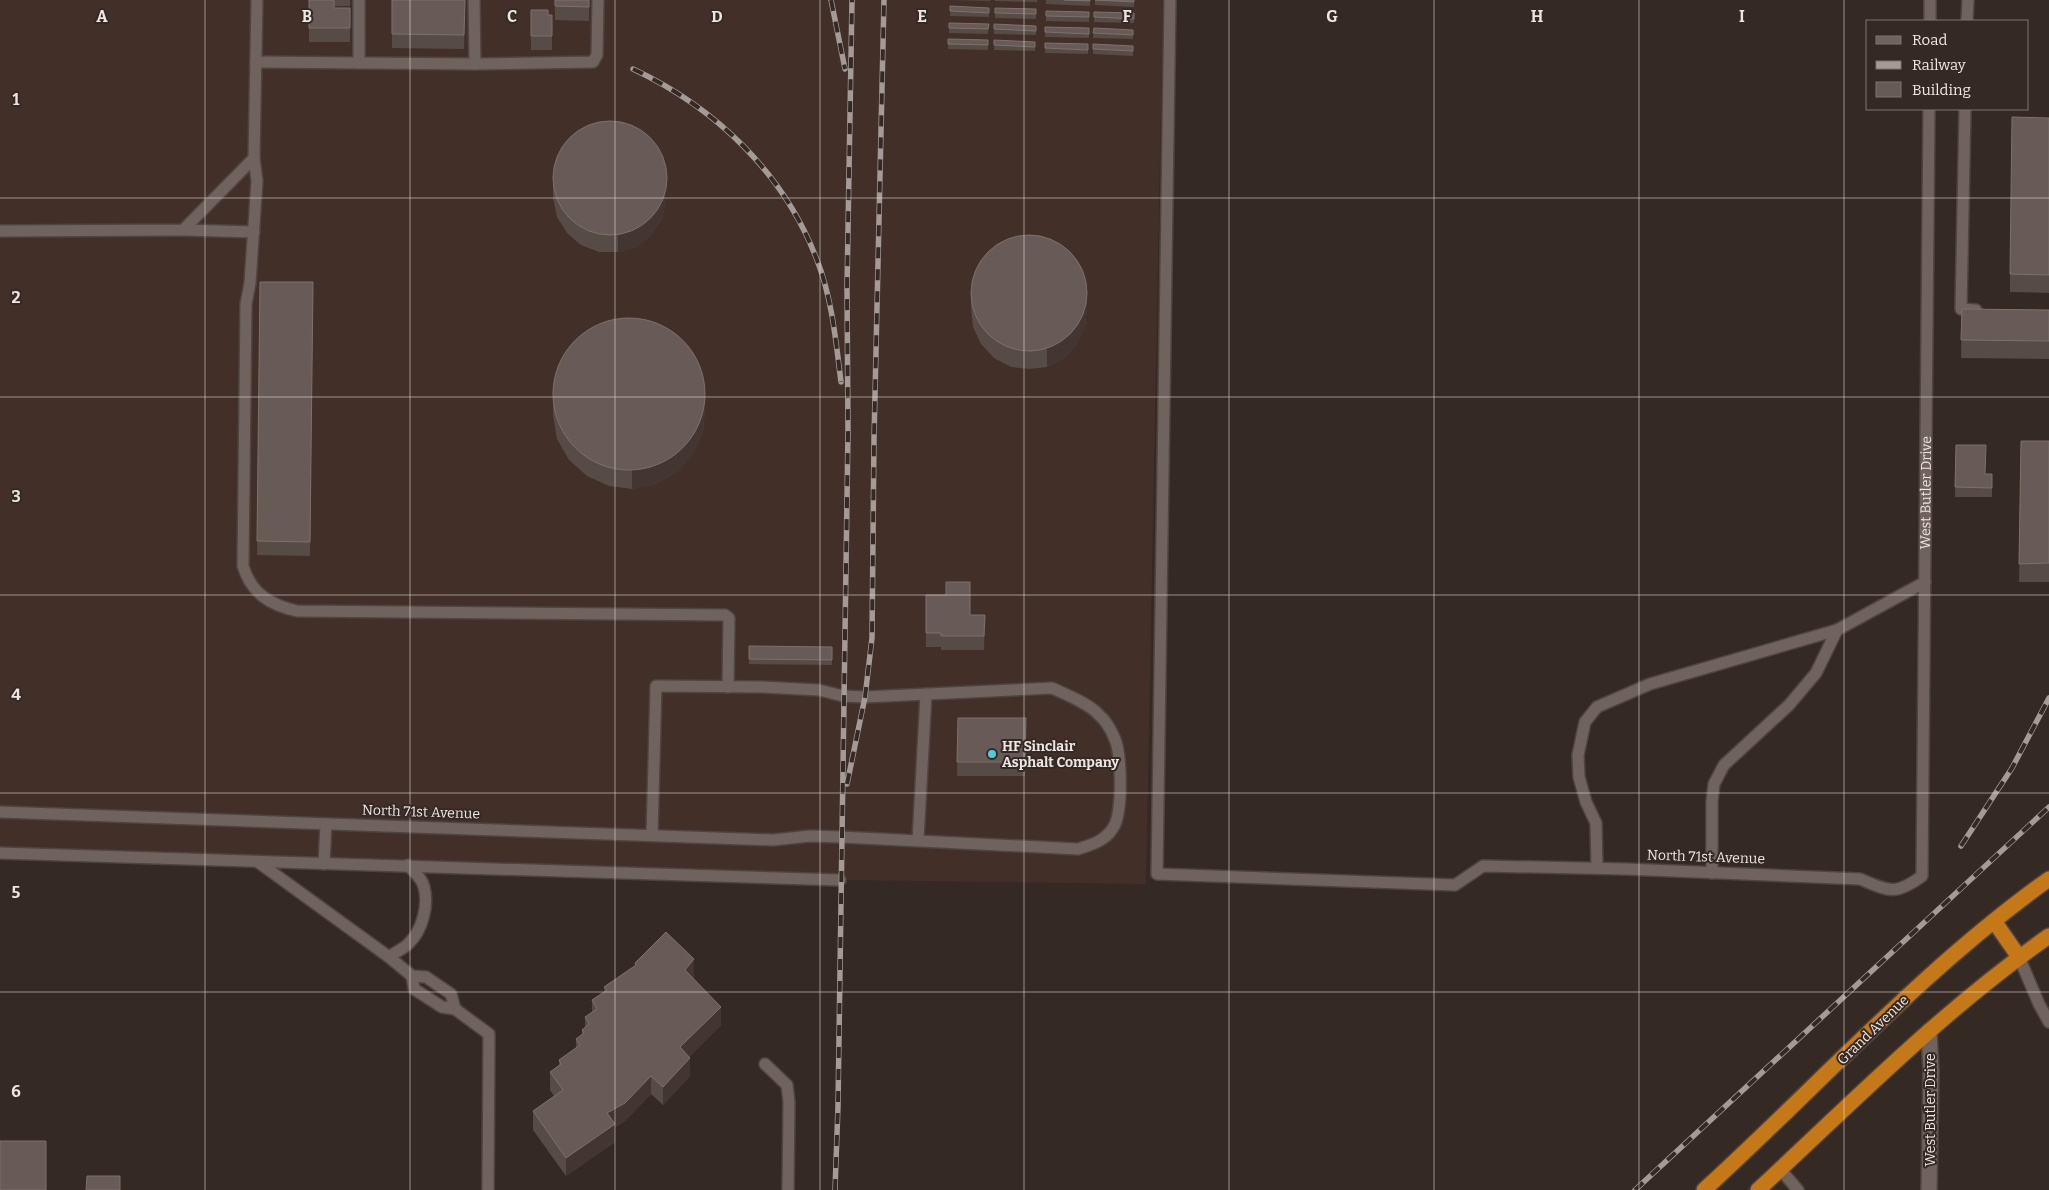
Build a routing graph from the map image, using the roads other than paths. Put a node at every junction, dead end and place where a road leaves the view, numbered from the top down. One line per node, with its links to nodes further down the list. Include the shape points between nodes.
1 (257, 0): 10 (lane)
2 (359, 0): 11 (lane)
3 (474, 0): 12 (lane)
4 (598, 0): 12 (lane, via 597,55 593,62)
5 (1170, 0): 32 (lane, North 71st Avenue, via 1157,874 1455,885 1483,866)
6 (1930, 0): 8 (lane)
7 (1968, 0): 9 (lane)
8 (1930, 20)
9 (1967, 20)
10 (256, 62): 11 (lane); 15 (lane)
11 (359, 63): 12 (lane)
12 (475, 64)
13 (1929, 110): 20 (lane, West Butler Drive)
14 (1965, 110): 19 (lane, via 1961,310)
15 (254, 158): 16 (lane); 18 (lane, via 257,182)
16 (183, 230): 17 (lane); 18 (lane)
17 (0, 231)
18 (254, 232): 22 (lane, via 246,304 242,566 248,581 262,597 272,604 297,611 725,615 729,618 730,629)
19 (1990, 310)
20 (1925, 582): 21 (lane); 34 (lane, West Butler Drive)
21 (1837, 630): 32 (lane, via 1650,684 1597,707 1585,722 1578,755 1586,802 1596,823); 33 (lane, via 1816,672 1789,705 1724,764 1714,784)
22 (728, 687): 23 (lane, North 71st Avenue, via 819,690 850,696); 26 (lane, North 71st Avenue, via 656,686)
23 (926, 694): 27 (lane); 27 (lane, North 71st Avenue, via 1052,688 1066,694 1098,714 1115,738 1120,763 1119,803 1114,828 1101,841 1078,849)
24 (0, 812): 25 (lane, North 71st Avenue)
25 (326, 824): 26 (lane, North 71st Avenue); 30 (lane)
26 (652, 835): 27 (lane, North 71st Avenue, via 773,840 810,836)
27 (918, 840)
28 (0, 853): 29 (lane)
29 (258, 862): 30 (lane); 39 (lane)
30 (324, 864): 31 (lane)
31 (408, 865): 36 (lane); 39 (lane, via 419,876 424,888 422,922 409,944)
32 (1597, 868): 33 (lane, North 71st Avenue)
33 (1712, 873): 34 (lane, North 71st Avenue, via 1860,879 1888,891 1908,886)
34 (1922, 876)
35 (2049, 879): 37 (highway, Grand Avenue)
36 (840, 880)
37 (1994, 921): 40 (highway); 47 (highway, Grand Avenue)
38 (2049, 936): 40 (highway)
39 (389, 956): 45 (lane, via 412,976 414,988 442,1007 455,1008 489,1034)
40 (2019, 957): 41 (lane); 42 (highway)
41 (2049, 1022)
42 (1929, 1031): 44 (highway); 50 (street, West Butler Drive)
43 (765, 1064): 46 (lane, via 787,1085)
44 (1780, 1169): 48 (highway); 49 (lane)
45 (488, 1190)
46 (788, 1190)
47 (1704, 1190)
48 (1758, 1190)
49 (1798, 1190)
50 (1929, 1190)

